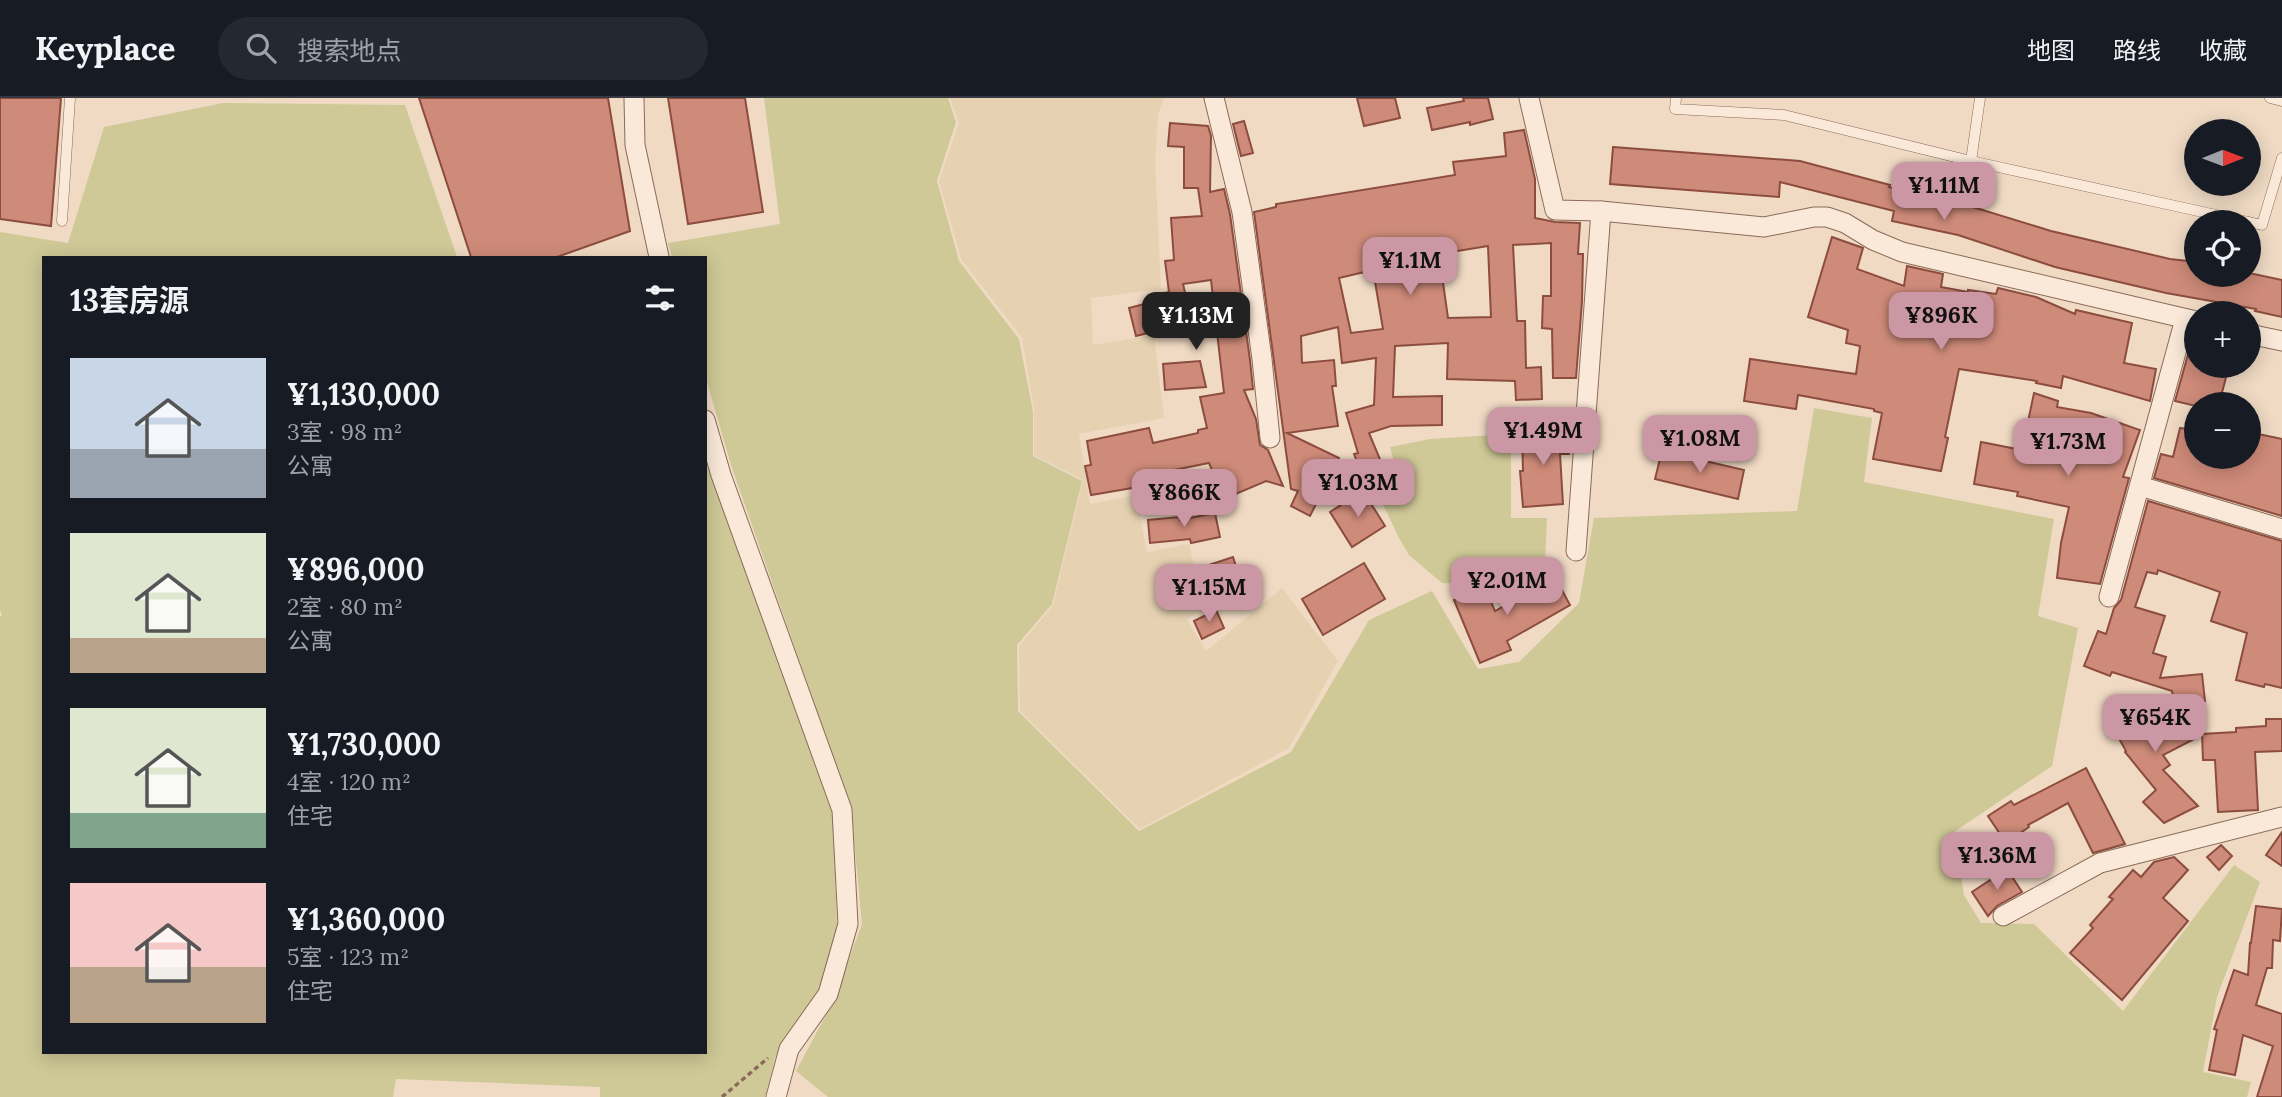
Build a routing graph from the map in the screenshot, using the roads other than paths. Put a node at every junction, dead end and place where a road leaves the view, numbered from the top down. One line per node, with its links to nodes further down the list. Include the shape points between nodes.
1 (70, 98): 13 (lane)
2 (635, 98): 15 (street, via 635,145)
3 (1214, 98): 21 (street, via 1242,212)
4 (1528, 98): 12 (street, via 1555,210)
5 (1676, 98): 10 (lane, via 1675,109 1784,116)
6 (1980, 98): 10 (lane)
7 (2270, 98): 8 (lane)
8 (2282, 101)
9 (2282, 158): 14 (lane)
10 (1971, 161): 11 (lane)
11 (2194, 210)
12 (1601, 211): 16 (street, via 1764,227 1827,217 1902,252); 24 (street)
13 (62, 221)
14 (2261, 225)
15 (659, 256)
16 (2184, 318)
17 (2261, 337): 18 (street)
18 (2282, 341)
19 (2184, 343): 22 (street)
20 (707, 426): 28 (street, via 842,810 848,924 828,994 789,1049)
21 (1270, 438)
22 (2140, 486): 23 (street); 25 (street)
23 (2282, 529)
24 (1576, 551)
25 (2109, 597)
26 (2282, 817): 27 (street, via 2100,863)
27 (2003, 916)
28 (776, 1097)

